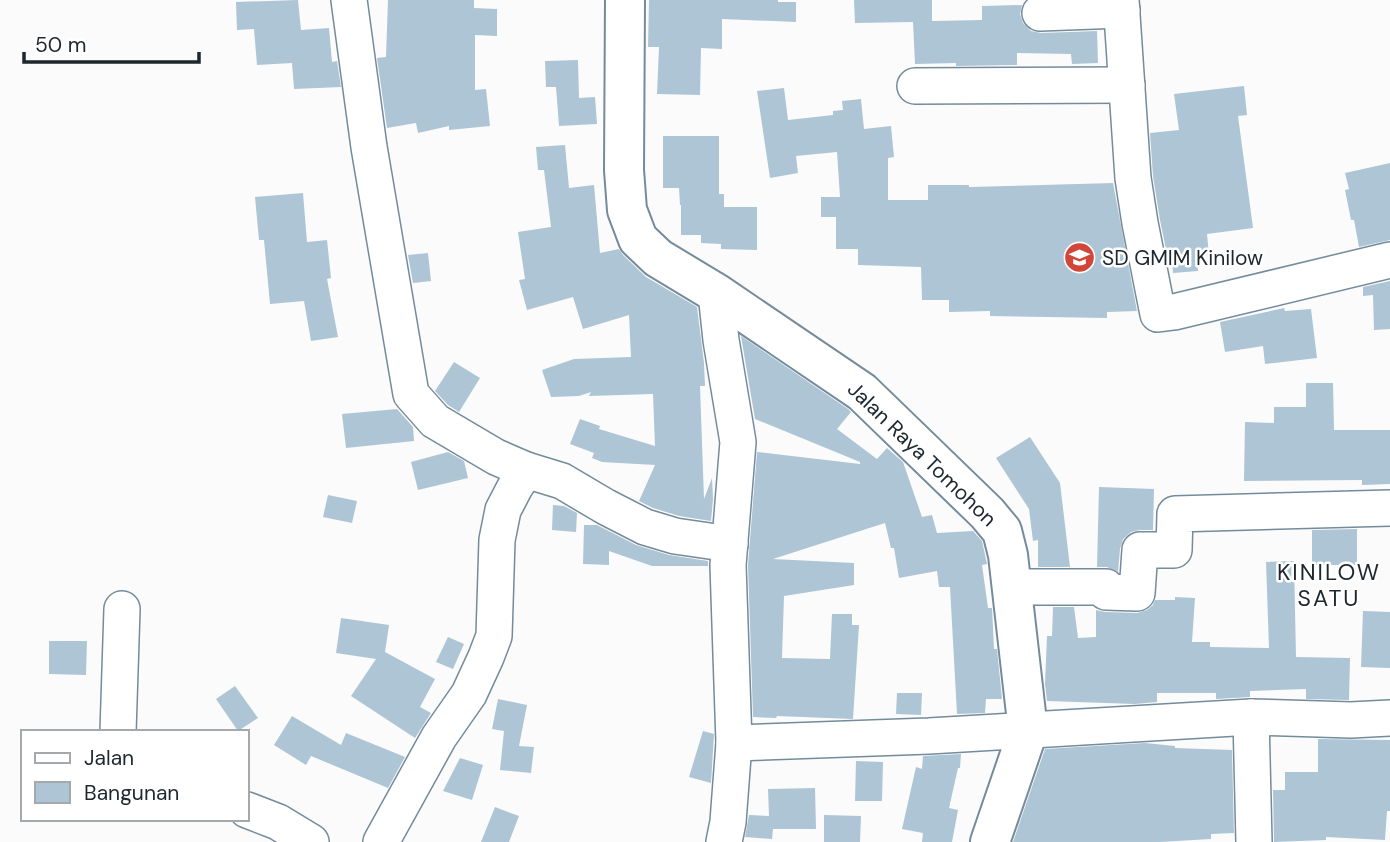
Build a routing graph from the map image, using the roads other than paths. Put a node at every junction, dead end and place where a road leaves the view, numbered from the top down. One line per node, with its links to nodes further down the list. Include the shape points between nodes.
1 (349, 0): 9 (street, via 411,394 435,421)
2 (625, 0): 8 (highway, Jalan Raya Tomohon, via 627,211 638,239 658,258)
3 (1121, 5): 4 (street); 5 (street)
4 (1040, 13)
5 (1127, 85): 6 (street); 7 (street, via 1133,178 1158,314)
6 (915, 86)
7 (1390, 260)
8 (716, 293): 11 (street, via 738,442); 12 (highway, Jalan Raya Tomohon, via 862,392 988,513 1002,531)
9 (526, 470): 11 (street, via 562,481 645,527); 21 (street, via 503,510 497,540 494,636 486,657)
10 (1390, 508): 12 (street, via 1175,514 1174,550 1140,550 1137,593 1106,592 1106,587)
11 (730, 544): 18 (street)
12 (1013, 587): 17 (highway, Jalan Raya Tomohon)
13 (122, 610): 16 (street)
14 (1251, 717): 15 (street); 17 (street); 24 (street)
15 (1390, 718)
16 (118, 730)
17 (1028, 731): 18 (street); 23 (highway, Jalan Raya Tomohon)
18 (734, 743): 22 (street)
19 (248, 810): 20 (street)
20 (311, 842)
21 (381, 842)
22 (724, 842)
23 (990, 842)
24 (1254, 842)

